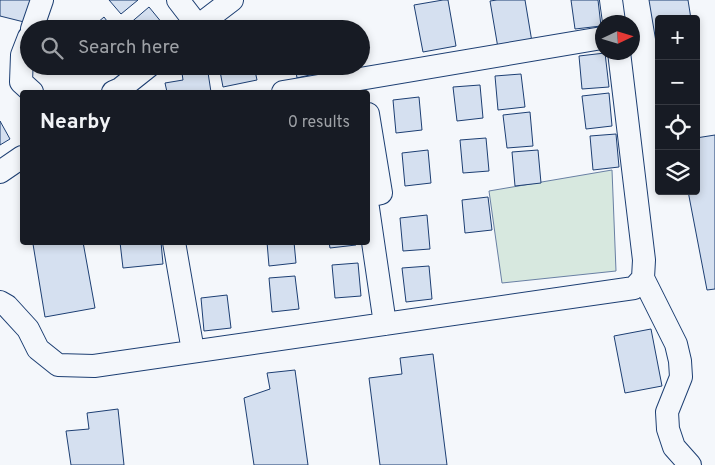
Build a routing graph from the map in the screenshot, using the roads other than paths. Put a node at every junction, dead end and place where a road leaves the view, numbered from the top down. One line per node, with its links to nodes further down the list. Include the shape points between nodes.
1 (42, 0): 6 (street)
2 (178, 0): 7 (street)
3 (232, 0): 8 (street)
4 (611, 0): 5 (street)
5 (613, 15)
6 (35, 20)
7 (191, 20)
8 (205, 20)
9 (595, 39): 13 (street)
10 (620, 60): 23 (street, via 644,260)
11 (21, 75): 14 (street, via 21,82)
12 (137, 75): 15 (street)
13 (362, 86): 16 (street)
14 (30, 90)
15 (118, 90)
16 (309, 90)
17 (370, 126): 20 (street, via 381,193)
18 (20, 158): 19 (street)
19 (0, 172)
20 (370, 196)
21 (370, 222): 25 (street)
22 (175, 245): 26 (street)
23 (643, 278): 25 (street, via 634,288); 27 (street, via 676,344 681,377 667,412 668,429 674,447)
24 (0, 302): 26 (street, via 28,329 38,349 58,365 94,366)
25 (385, 324): 26 (street)
26 (193, 352)
27 (690, 465)

